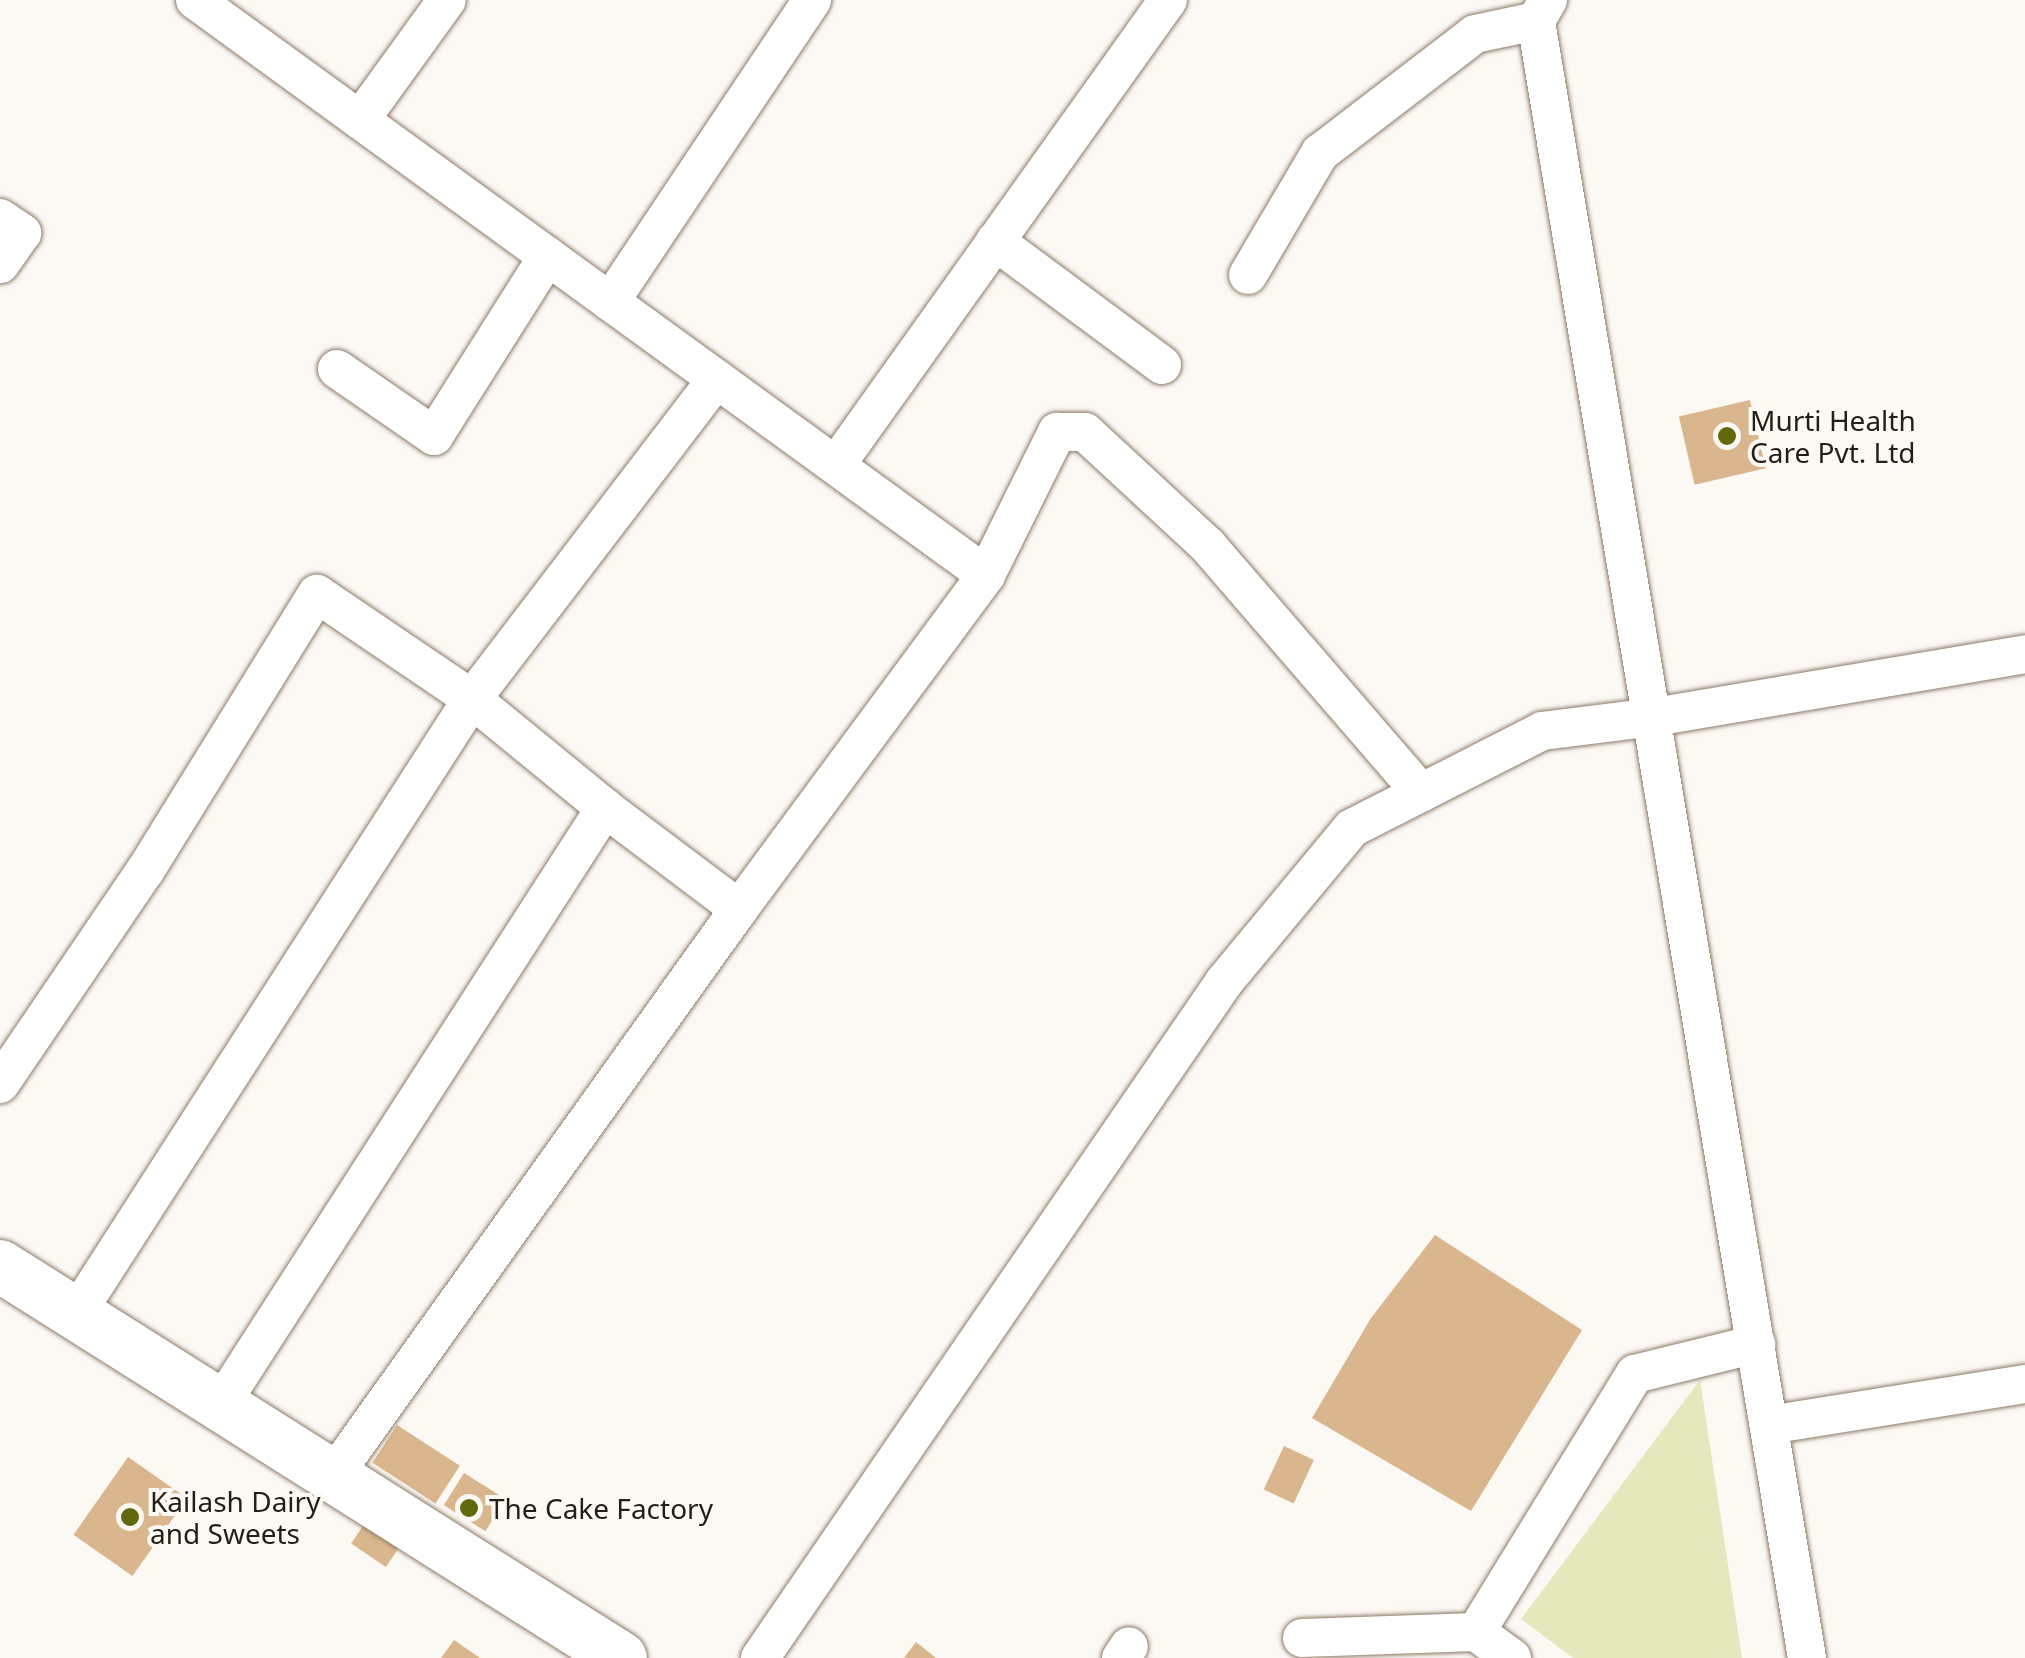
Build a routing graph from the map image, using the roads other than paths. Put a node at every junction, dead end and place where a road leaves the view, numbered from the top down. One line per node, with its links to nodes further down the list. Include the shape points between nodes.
1 (446, 0): 6 (street)
2 (812, 0): 12 (street)
3 (1168, 0): 8 (street)
4 (199, 1): 6 (street)
5 (1542, 10): 11 (street, via 1475,34 1320,152); 20 (street)
6 (360, 120): 9 (street)
7 (0, 218): 10 (street, via 22,233)
8 (995, 241): 13 (street); 16 (street)
9 (548, 256): 12 (street); 14 (street, via 434,436)
10 (0, 264)
11 (1248, 275)
12 (610, 302): 15 (street)
13 (1162, 364)
14 (336, 370)
15 (717, 379): 16 (street); 19 (street)
16 (836, 466): 17 (street)
17 (986, 575): 21 (street, via 1057,432 1085,432 1208,546); 23 (street)
18 (2025, 654): 20 (street)
19 (472, 698): 22 (street); 24 (street, via 317,594 145,871); 26 (street)
20 (1654, 717): 21 (street, via 1542,731); 27 (street)
21 (1421, 793): 35 (street, via 1352,828 1224,982)
22 (605, 808): 23 (street); 29 (street)
23 (739, 909): 31 (street)
24 (0, 1084)
25 (0, 1266): 26 (street)
26 (76, 1314): 29 (street)
27 (1756, 1344): 30 (street); 33 (street, via 1634,1374)
28 (2025, 1384): 30 (street)
29 (219, 1406): 31 (street)
30 (1770, 1426): 36 (street)
31 (333, 1476): 34 (street)
32 (1302, 1638): 33 (street)
33 (1498, 1650)
34 (621, 1658)
35 (760, 1658)
36 (1808, 1658)

